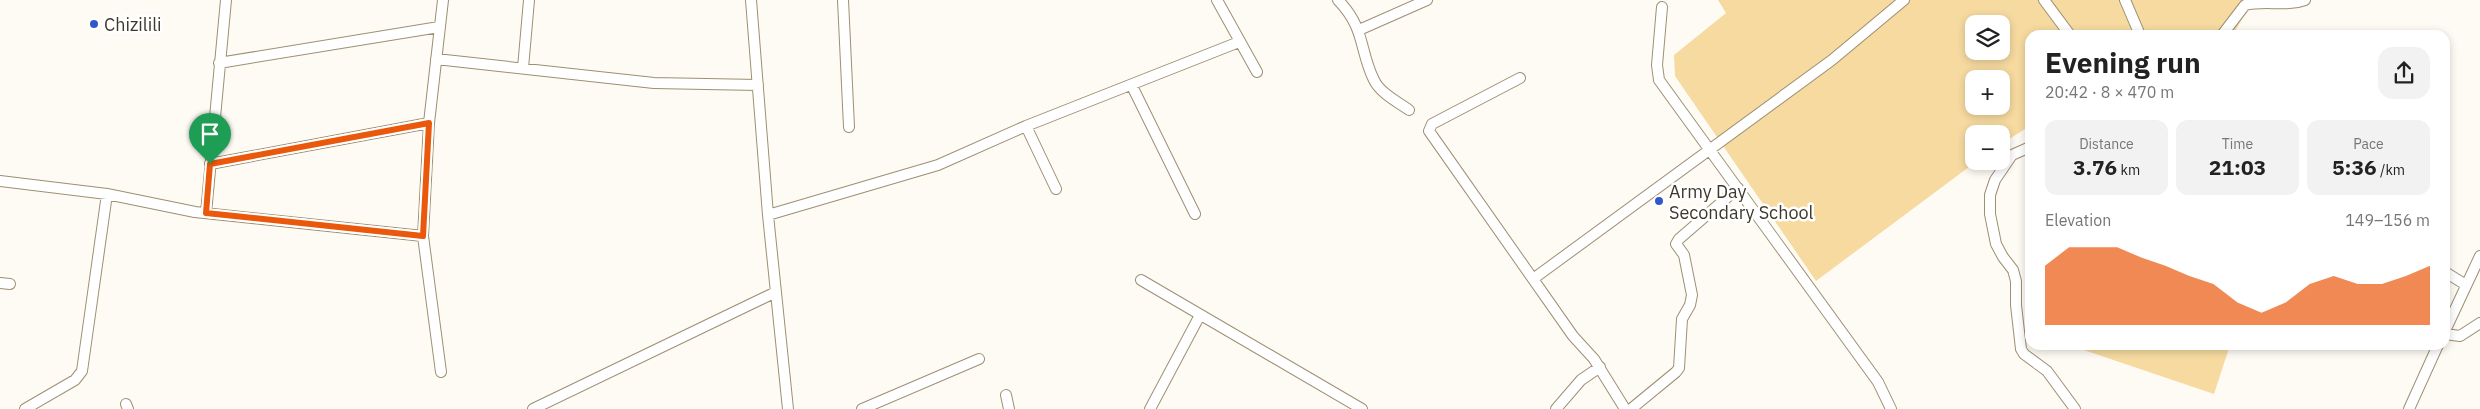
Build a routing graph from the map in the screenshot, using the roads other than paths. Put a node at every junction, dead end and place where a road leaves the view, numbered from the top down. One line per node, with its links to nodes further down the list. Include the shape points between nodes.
1 (226, 0): 22 (street)
2 (442, 0): 15 (street)
3 (529, 0): 23 (street)
4 (751, 0): 26 (street)
5 (843, 0): 31 (street)
6 (1217, 0): 20 (street)
7 (1338, 0): 16 (street, via 1349,11)
8 (1427, 0): 16 (street)
9 (1904, 0): 33 (street, via 1832,60)
10 (2044, 0): 17 (street)
11 (2125, 0): 18 (street)
12 (2304, 0): 13 (street)
13 (2243, 3): 19 (street)
14 (1662, 8): 33 (street, via 1657,65 1659,80)
15 (439, 28): 21 (street); 22 (street)
16 (1359, 30): 28 (street, via 1374,81)
17 (2066, 30)
18 (2138, 30)
19 (2225, 30)
20 (1239, 42): 24 (street); 27 (street)
21 (436, 59): 23 (street); 29 (street)
22 (220, 62): 34 (street)
23 (523, 68): 26 (street, via 654,83)
24 (1257, 72)
25 (1520, 78): 45 (street, via 1429,128 1429,131)
26 (758, 85): 41 (street)
27 (1132, 86): 30 (street); 40 (street)
28 (1409, 110)
29 (429, 123): 34 (street); 42 (street)
30 (1026, 126): 37 (street); 41 (street, via 938,165)
31 (849, 127)
32 (2025, 149): 69 (street, via 2012,155 1998,175 1990,195 1990,214 1996,244 2014,270 2021,349 2047,371)
33 (1710, 150): 36 (street); 45 (street)
34 (210, 164): 39 (street)
35 (0, 181): 38 (street)
36 (1738, 188): 67 (street, via 1676,244 1684,255 1692,295 1682,319 1679,368); 68 (street, via 1878,382)
37 (1056, 189)
38 (107, 194): 39 (street); 58 (street, via 82,371 75,380)
39 (206, 213): 42 (street)
40 (1195, 214)
41 (768, 215): 48 (street)
42 (423, 236): 56 (street)
43 (2480, 256): 47 (street)
44 (2450, 275): 47 (street)
45 (1533, 279): 55 (street)
46 (1141, 280): 49 (street)
47 (2466, 285): 50 (street)
48 (776, 292): 59 (street); 60 (street)
49 (1200, 315): 63 (street); 64 (street)
50 (2450, 322)
51 (2480, 323): 52 (street, via 2460,336)
52 (2450, 334)
53 (2436, 350): 70 (street)
54 (978, 359): 61 (street)
55 (1600, 367): 65 (street, via 1581,380); 66 (street)
56 (441, 372)
57 (1006, 395): 62 (street)
58 (25, 409)
59 (534, 409)
60 (788, 409)
61 (862, 409)
62 (1009, 409)
63 (1150, 409)
64 (1362, 409)
65 (1556, 409)
66 (1625, 409)
67 (1631, 409)
68 (1891, 409)
69 (2075, 409)
70 (2408, 409)

